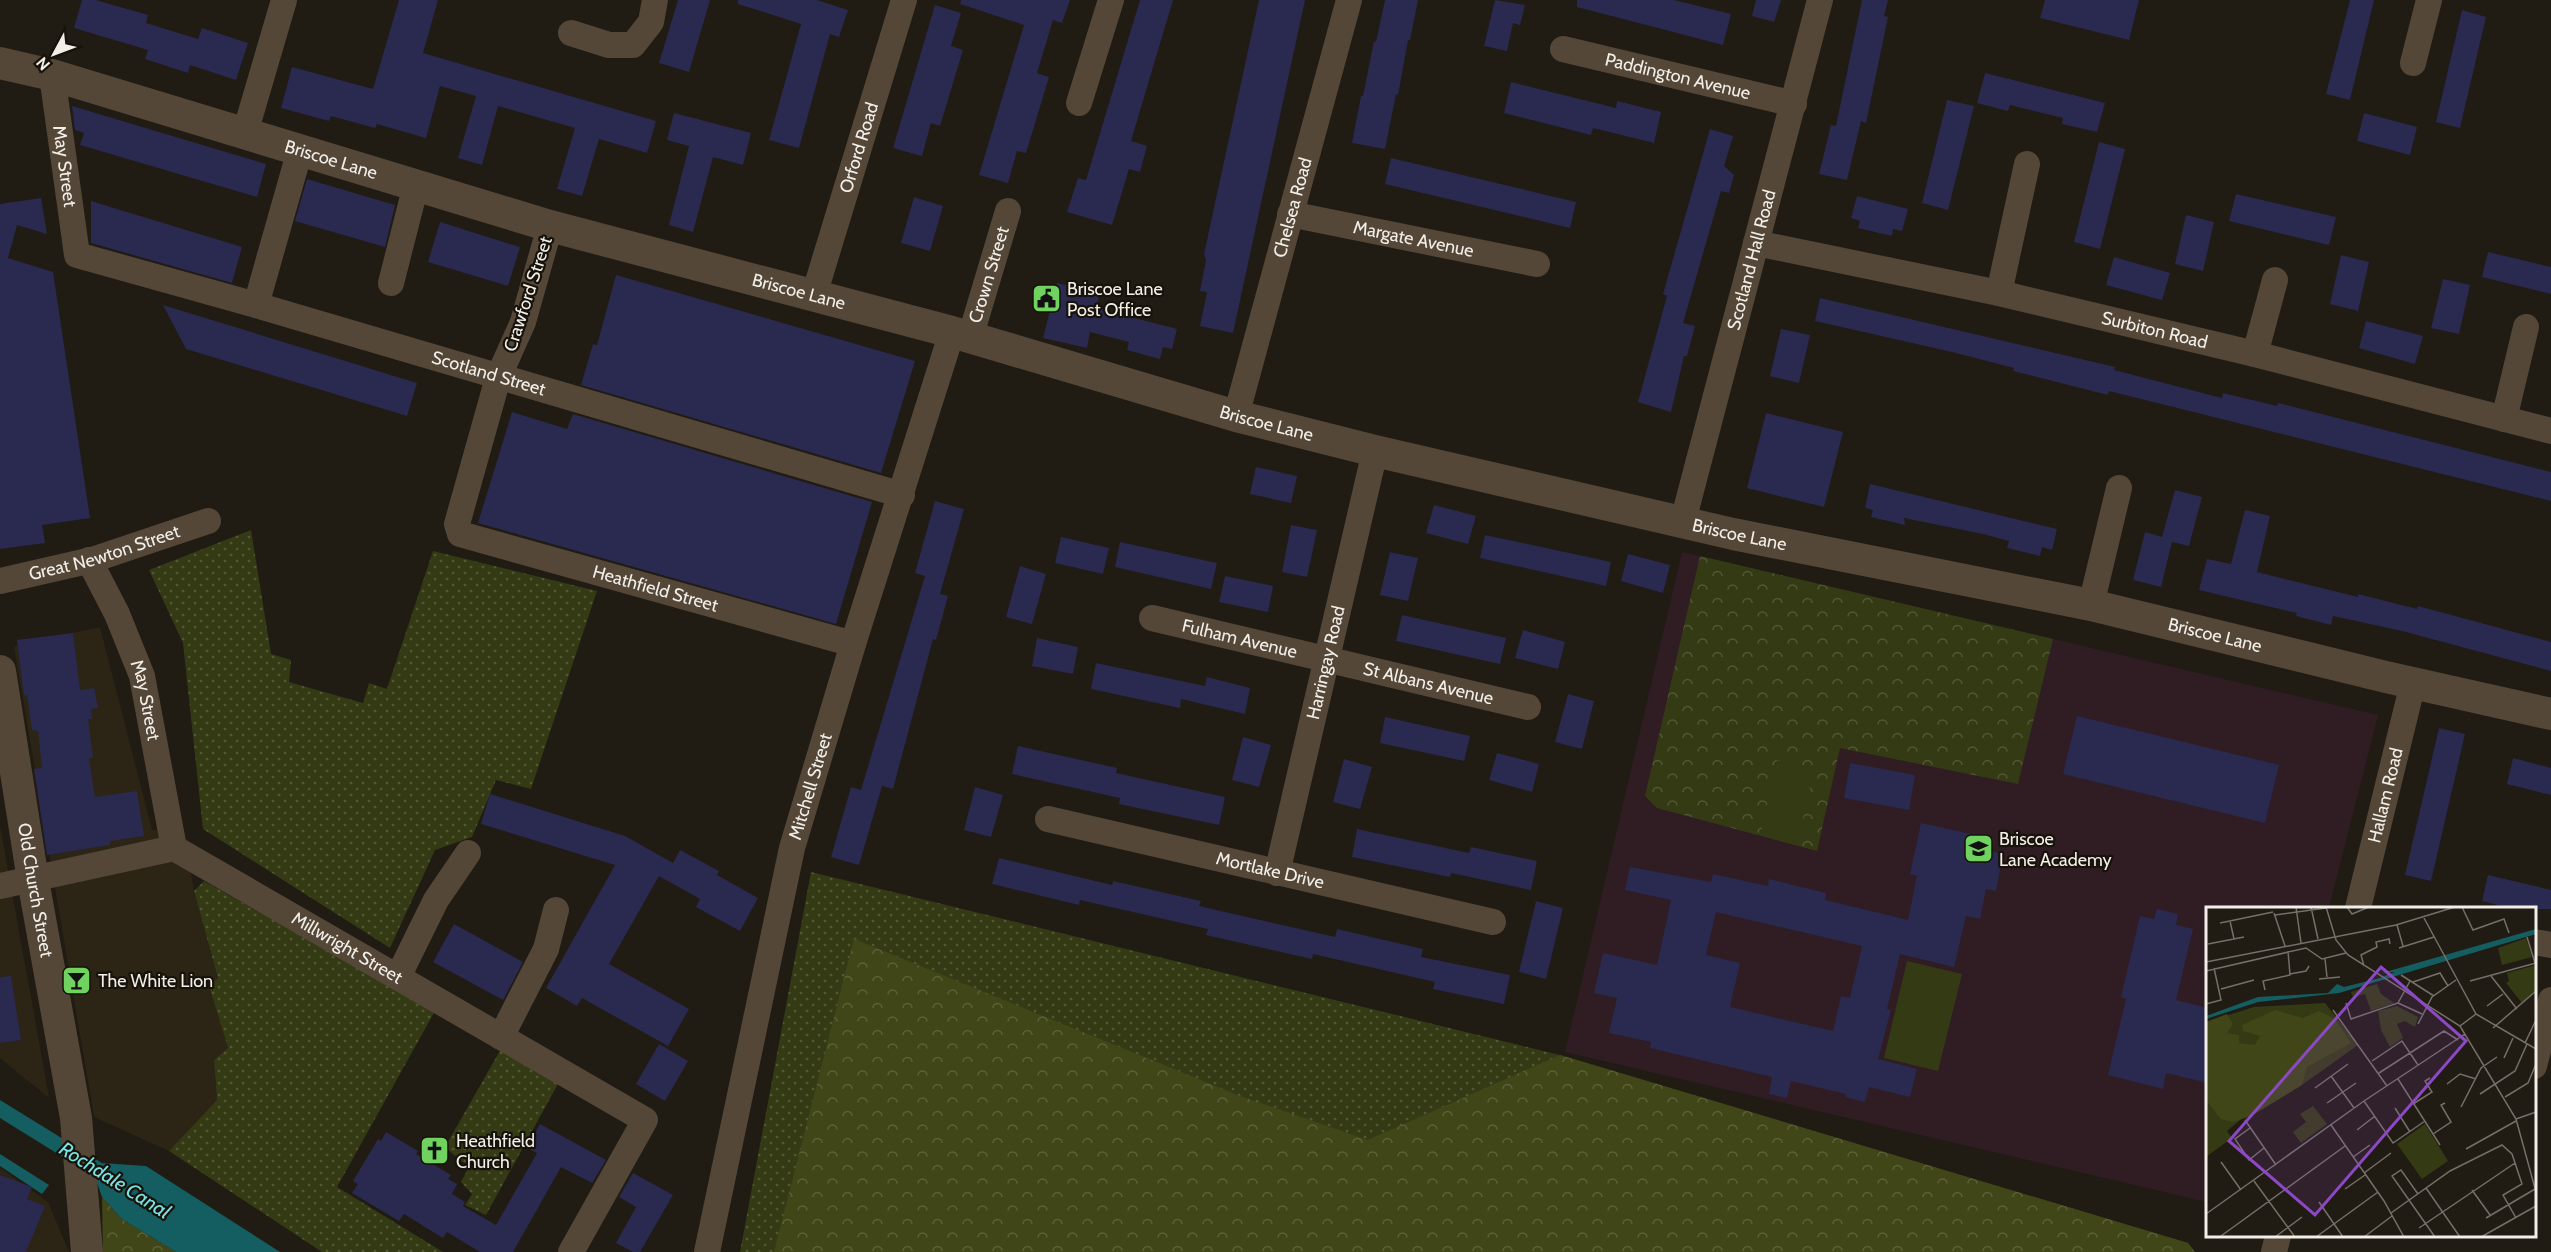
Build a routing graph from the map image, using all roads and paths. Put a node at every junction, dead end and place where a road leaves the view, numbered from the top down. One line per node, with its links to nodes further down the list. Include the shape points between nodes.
1 (284, 0): 15 (street)
2 (655, 0): 8 (street, via 651,22 633,45 609,45)
3 (904, 0): 28 (street, Orford Road)
4 (1110, 0): 13 (street)
5 (1349, 0): 20 (street, Chelsea Road)
6 (1820, 0): 14 (street, Scotland Hall Road)
7 (2429, 0): 11 (street)
8 (571, 33)
9 (1563, 49): 14 (street, Paddington Avenue)
10 (0, 63): 12 (street, Briscoe Lane)
11 (2413, 63)
12 (52, 75): 15 (street, Briscoe Lane); 23 (street, May Street)
13 (1079, 103)
14 (1794, 104): 22 (street, Scotland Hall Road)
15 (245, 133): 16 (street, Briscoe Lane)
16 (300, 150): 18 (street, Briscoe Lane); 29 (street)
17 (2027, 164): 27 (street)
18 (417, 185): 21 (street, Briscoe Lane); 26 (street)
19 (1008, 212): 31 (street, Crown Street)
20 (1290, 214): 24 (street, Margate Avenue); 34 (street, Chelsea Road)
21 (550, 226): 28 (street, Briscoe Lane); 33 (street, Crawford Street, via 523,322)
22 (1756, 243): 27 (street, Surbiton Road); 41 (street, Scotland Hall Road)
23 (77, 255): 29 (street, Scotland Street)
24 (1537, 264)
25 (2275, 280): 32 (street)
26 (391, 283)
27 (1999, 293): 32 (street, Surbiton Road)
28 (814, 295): 31 (street, Briscoe Lane)
29 (256, 305): 33 (street, Scotland Street)
30 (2526, 327): 35 (street)
31 (961, 335): 34 (street, Briscoe Lane); 39 (street, Mitchell Street)
32 (2255, 354): 35 (street, Surbiton Road)
33 (498, 378): 39 (street, Scotland Street); 42 (street, Crawford Street, via 457,524)
34 (1236, 416): 37 (street, Briscoe Lane)
35 (2504, 419): 36 (street, Surbiton Road)
36 (2551, 431)
37 (1375, 451): 41 (street, Briscoe Lane); 48 (street, Harringay Road)
38 (2119, 488): 45 (street)
39 (902, 495): 47 (street, Mitchell Street)
40 (208, 521): 43 (street, Great Newton Street)
41 (1683, 521): 45 (street, Briscoe Lane)
42 (460, 534): 47 (street, Heathfield Street)
43 (89, 560): 44 (street, Great Newton Street); 54 (street, May Street, via 117,614 142,676)
44 (0, 581)
45 (2091, 605): 50 (street, Briscoe Lane)
46 (1152, 618): 48 (street, Fulham Avenue)
47 (852, 644): 71 (street, Mitchell Street, via 792,848)
48 (1328, 660): 51 (street, St Albans Avenue); 56 (street, Harringay Road)
49 (0, 671): 57 (street, Old Church Street)
50 (2413, 683): 52 (street, Briscoe Lane); 59 (street, Hallam Road)
51 (1528, 707)
52 (2551, 714)
53 (1048, 819): 56 (street, Mortlake Drive)
54 (174, 848): 57 (street); 64 (street, Millwright Street)
55 (468, 853): 64 (street, via 436,900)
56 (1277, 873): 61 (street, Mortlake Drive)
57 (33, 880): 58 (street); 69 (street, Old Church Street, via 76,1118)
58 (0, 886)
59 (2366, 907)
60 (556, 910): 66 (street, via 546,949)
61 (1492, 922)
62 (2536, 942): 63 (street)
63 (2551, 945)
64 (398, 977): 66 (street, Millwright Street)
65 (2551, 1000): 67 (street)
66 (501, 1036): 70 (street, Millwright Street, via 645,1120)
67 (2536, 1062)
68 (2278, 1237): 72 (street)
69 (87, 1252)
70 (571, 1252)
71 (707, 1252)
72 (2274, 1252)

